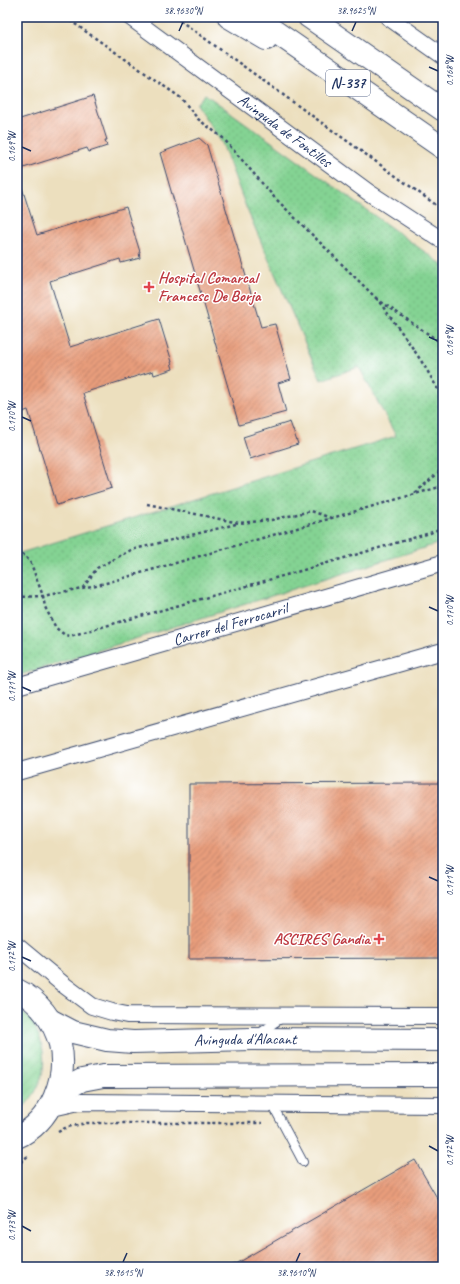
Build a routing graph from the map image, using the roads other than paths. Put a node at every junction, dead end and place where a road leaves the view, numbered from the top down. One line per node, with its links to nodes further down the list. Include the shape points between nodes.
1 (130, 17): 10 (street, Avinguda de Fontilles, via 368,192)
2 (229, 17): 8 (main road)
3 (254, 17): 8 (main road, N-337)
4 (309, 17): 7 (main road, N-337)
5 (388, 17): 6 (street)
6 (443, 56)
7 (443, 110)
8 (388, 111): 9 (main road, N-337)
9 (443, 148)
10 (443, 241)
11 (443, 562): 13 (street, Carrer del Ferrocarril)
12 (443, 651): 14 (street)
13 (17, 686)
14 (17, 772)
15 (17, 946): 17 (street, Avinguda d'Alacant, via 92,1006 127,1015)
16 (17, 990): 19 (main road, via 38,1005)
17 (284, 1016): 18 (street, Avinguda d'Alacant); 20 (lane)
18 (443, 1016)
19 (50, 1020): 20 (main road, Avinguda d'Alacant, via 73,1032 107,1040 133,1042); 23 (main road, via 60,1044 62,1069)
20 (251, 1039): 21 (main road, Avinguda d'Alacant)
21 (443, 1040)
22 (443, 1075): 23 (main road, via 103,1076 82,1080)
23 (52, 1101): 24 (street); 26 (main road, via 37,1123)
24 (272, 1104): 25 (street); 27 (lane)
25 (443, 1105)
26 (19, 1138)
27 (303, 1162)

